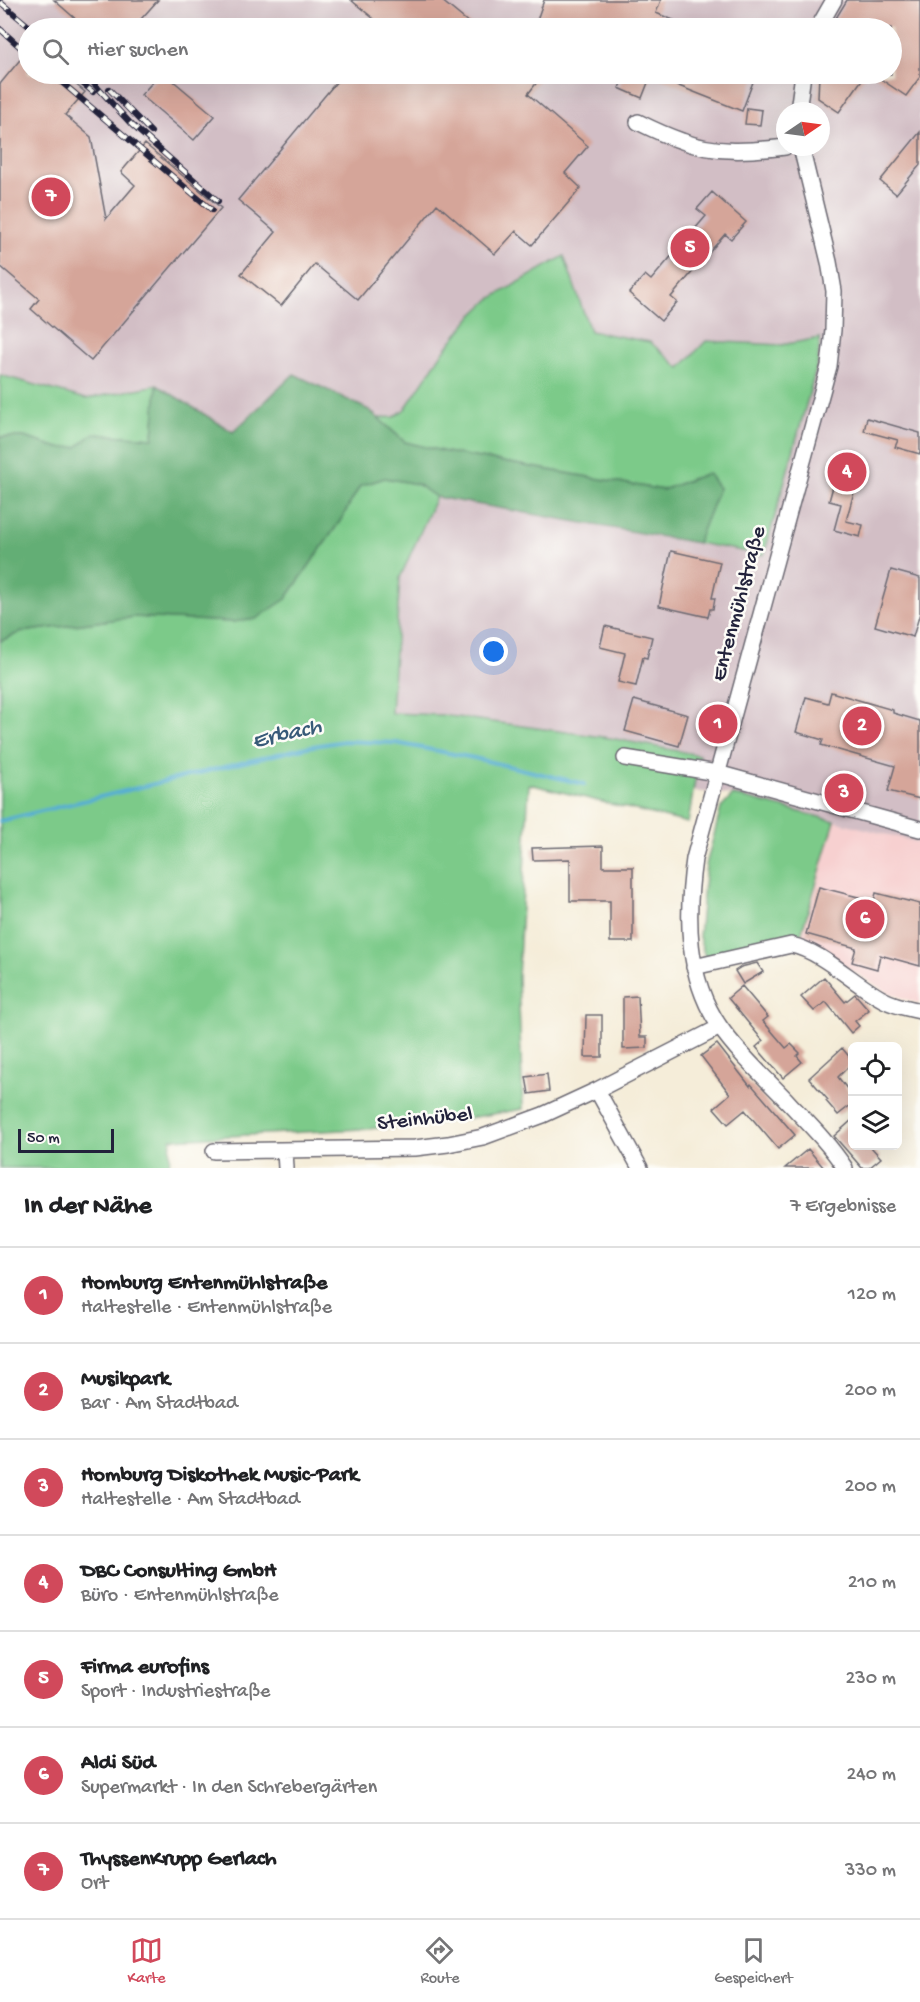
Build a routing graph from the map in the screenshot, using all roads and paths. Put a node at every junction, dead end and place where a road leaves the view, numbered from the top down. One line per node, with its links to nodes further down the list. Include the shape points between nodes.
1 (834, 0): 2 (street)
2 (824, 18)
3 (802, 84): 4 (street)
4 (799, 102)
5 (638, 122): 6 (street, via 684,142 723,150)
6 (776, 148)
7 (803, 156): 9 (street, Entenmühlstraße, via 834,291 829,366)
8 (625, 758): 9 (street)
9 (717, 774): 10 (street); 11 (street, Entenmühlstraße, via 691,882 690,943)
10 (920, 829)
11 (694, 967): 12 (street, via 800,946 886,1001); 13 (street, Entenmühlstraße)
12 (920, 1011)
13 (720, 1026): 14 (street, Steinhübel); 19 (street, Entenmühlstraße)
14 (597, 1090): 16 (street, Steinhübel, via 511,1128 448,1144); 18 (street)
15 (214, 1151): 16 (street, Steinhübel)
16 (285, 1151): 17 (street)
17 (286, 1168)
18 (640, 1168)
19 (845, 1168)

